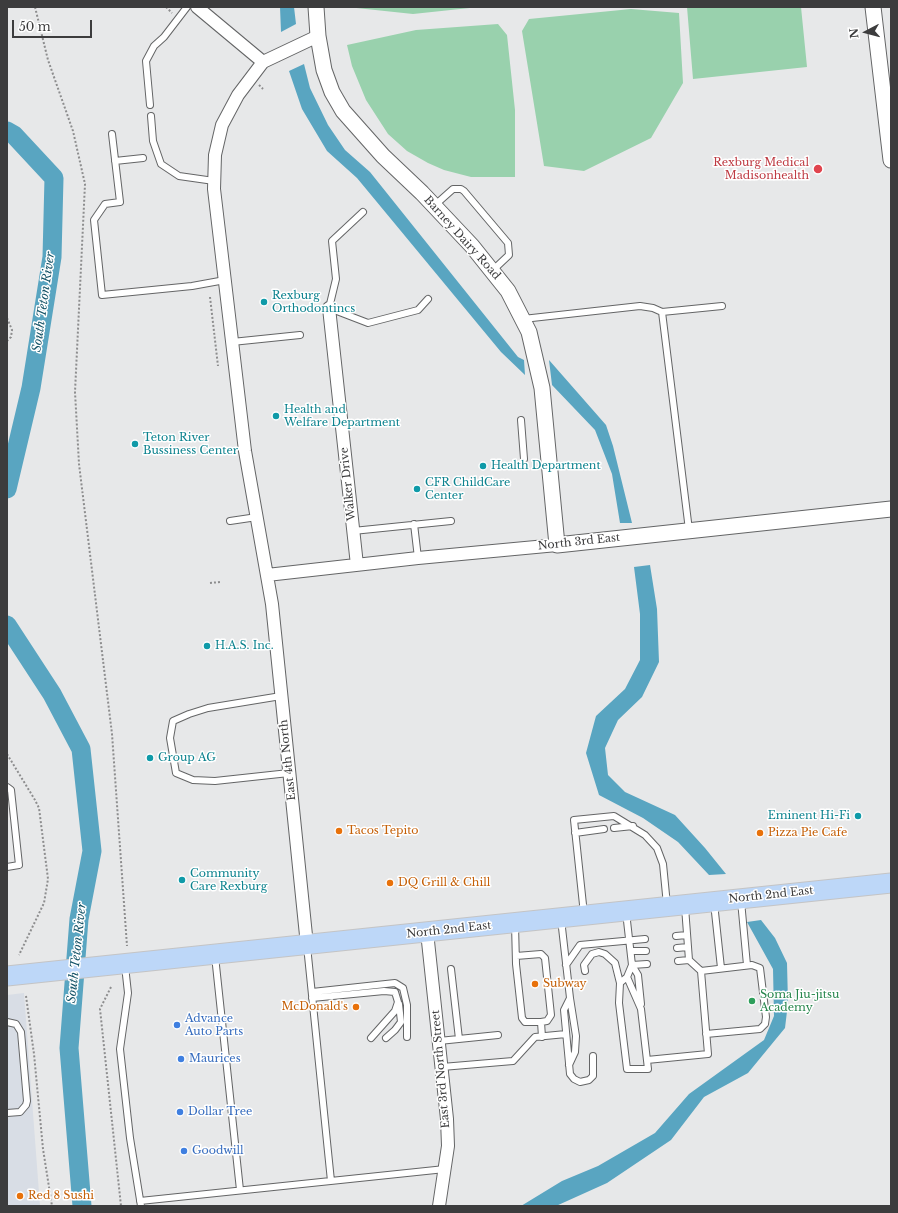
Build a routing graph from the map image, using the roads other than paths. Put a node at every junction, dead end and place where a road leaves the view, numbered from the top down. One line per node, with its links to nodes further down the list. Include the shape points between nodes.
1 (187, 7): 7 (lane, via 154,46 146,61)
2 (197, 7): 6 (street)
3 (316, 7): 5 (street, Barney Dairy Road)
4 (873, 7): 10 (street, via 884,112)
5 (318, 36): 6 (street); 15 (street, Barney Dairy Road, via 324,70 343,111 383,156)
6 (263, 62): 14 (street, East 4th North, via 238,95 222,125 215,155)
7 (150, 105)
8 (151, 116): 14 (lane, via 154,141 161,164 179,176)
9 (112, 134): 13 (lane)
10 (890, 136): 12 (street)
11 (143, 158): 13 (lane)
12 (891, 160)
13 (115, 161): 18 (lane, via 120,202 105,204 94,220 102,295)
14 (214, 181): 18 (street, East 4th North)
15 (434, 206): 17 (street, Barney Dairy Road); 17 (lane, via 453,189 464,191 510,248 507,259)
16 (363, 212): 21 (lane, via 332,241 336,279)
17 (492, 271): 23 (street, Barney Dairy Road, via 508,291)
18 (225, 280): 25 (street, East 4th North)
19 (428, 299): 21 (lane, via 418,310 368,322)
20 (722, 306): 22 (lane)
21 (329, 308): 33 (street, Walker Drive)
22 (662, 312): 23 (lane, via 640,306); 34 (lane)
23 (523, 319): 35 (street, Barney Dairy Road, via 529,332 542,388)
24 (300, 335): 25 (lane)
25 (232, 342): 29 (street, East 4th North, via 245,451)
26 (521, 420): 27 (lane)
27 (524, 460)
28 (891, 509): 34 (street, North 3rd East)
29 (257, 516): 30 (lane); 38 (street, East 4th North)
30 (230, 521)
31 (451, 521): 32 (lane)
32 (414, 524): 33 (lane); 36 (lane)
33 (354, 531): 37 (street, Walker Drive)
34 (689, 531): 35 (street, North 3rd East)
35 (557, 545): 36 (street, North 3rd East)
36 (418, 558): 37 (street, North 3rd East)
37 (357, 565): 38 (street, North 3rd East)
38 (267, 575): 39 (street, East 4th North)
39 (281, 696): 40 (street, East 4th North); 40 (lane, via 208,708 189,714 173,721 170,738 176,773 193,780 215,781)
40 (289, 773): 60 (street, East 4th North)
41 (7, 787): 46 (lane, via 11,790 19,866)
42 (633, 826): 43 (lane); 45 (lane, via 614,816 607,816 574,820); 50 (lane, via 657,848)
43 (614, 828)
44 (604, 829): 45 (lane)
45 (575, 832): 52 (lane)
46 (7, 867)
47 (891, 883): 48 (main road, North 2nd East)
48 (741, 899): 49 (main road, North 2nd East); 73 (lane)
49 (714, 901): 50 (main road, North 2nd East); 74 (lane)
50 (676, 906): 51 (main road, North 2nd East); 56 (lane)
51 (626, 911): 52 (main road, North 2nd East); 59 (lane)
52 (584, 915): 53 (main road, North 2nd East)
53 (561, 918): 54 (main road, North 2nd East); 71 (lane)
54 (514, 923): 55 (main road, North 2nd East); 67 (lane)
55 (427, 932): 60 (main road, North 2nd East); 95 (street, East 3rd North Street)
56 (687, 935): 57 (lane); 61 (lane)
57 (676, 936)
58 (645, 939): 59 (lane)
59 (630, 940): 63 (lane); 71 (lane, via 580,945)
60 (307, 945): 65 (main road, North 2nd East); 81 (lane)
61 (688, 947): 62 (lane); 68 (lane)
62 (677, 948)
63 (631, 951): 64 (lane); 72 (lane)
64 (646, 951)
65 (215, 954): 66 (main road, North 2nd East); 103 (lane)
66 (126, 955): 78 (main road, North 2nd East, via 94,967); 104 (lane, via 128,993 120,1049 130,1138)
67 (516, 956): 86 (lane, via 522,1018 525,1022); 86 (lane, via 541,954 545,958 551,1014 547,1021)
68 (689, 960): 69 (lane); 77 (lane)
69 (678, 962)
70 (647, 964): 72 (lane)
71 (566, 965): 82 (lane)
72 (632, 966): 79 (lane); 84 (lane, via 638,975)
73 (747, 966): 74 (lane); 88 (lane, via 760,968 765,1024 760,1029)
74 (721, 968): 77 (lane)
75 (451, 969): 94 (lane)
76 (585, 971): 80 (lane, via 584,965 592,954 605,954 615,963)
77 (701, 971): 88 (lane)
78 (7, 976)
79 (626, 977): 80 (lane); 84 (lane)
80 (620, 983): 97 (lane, via 619,1003 627,1070 648,1069)
81 (312, 995): 83 (lane, via 384,991 395,992); 91 (lane, via 395,983 403,988 407,1005); 102 (lane)
82 (570, 998): 87 (lane, via 564,1010); 98 (lane, via 576,1036 575,1052)
83 (398, 1002): 92 (lane, via 395,1011); 93 (lane, via 401,1022)
84 (641, 1009): 97 (lane)
85 (7, 1022): 100 (lane, via 16,1024 21,1032 27,1101 20,1112)
86 (541, 1022): 90 (lane)
87 (566, 1034): 90 (lane); 98 (lane)
88 (706, 1034): 97 (lane, via 708,1054)
89 (498, 1035): 94 (lane)
90 (542, 1036): 99 (lane, via 535,1038 513,1061)
91 (407, 1037)
92 (371, 1038)
93 (386, 1038)
94 (459, 1039): 95 (lane)
95 (439, 1041): 99 (street, East 3rd North Street)
96 (593, 1056): 98 (lane, via 593,1076 589,1080 574,1080)
97 (647, 1060)
98 (569, 1065)
99 (442, 1067): 101 (street, East 3rd North Street, via 447,1133)
100 (7, 1113)
101 (445, 1169): 102 (lane); 105 (street, East 3rd North Street)
102 (331, 1181): 103 (lane)
103 (240, 1190): 104 (lane)
104 (141, 1203)
105 (439, 1206)

